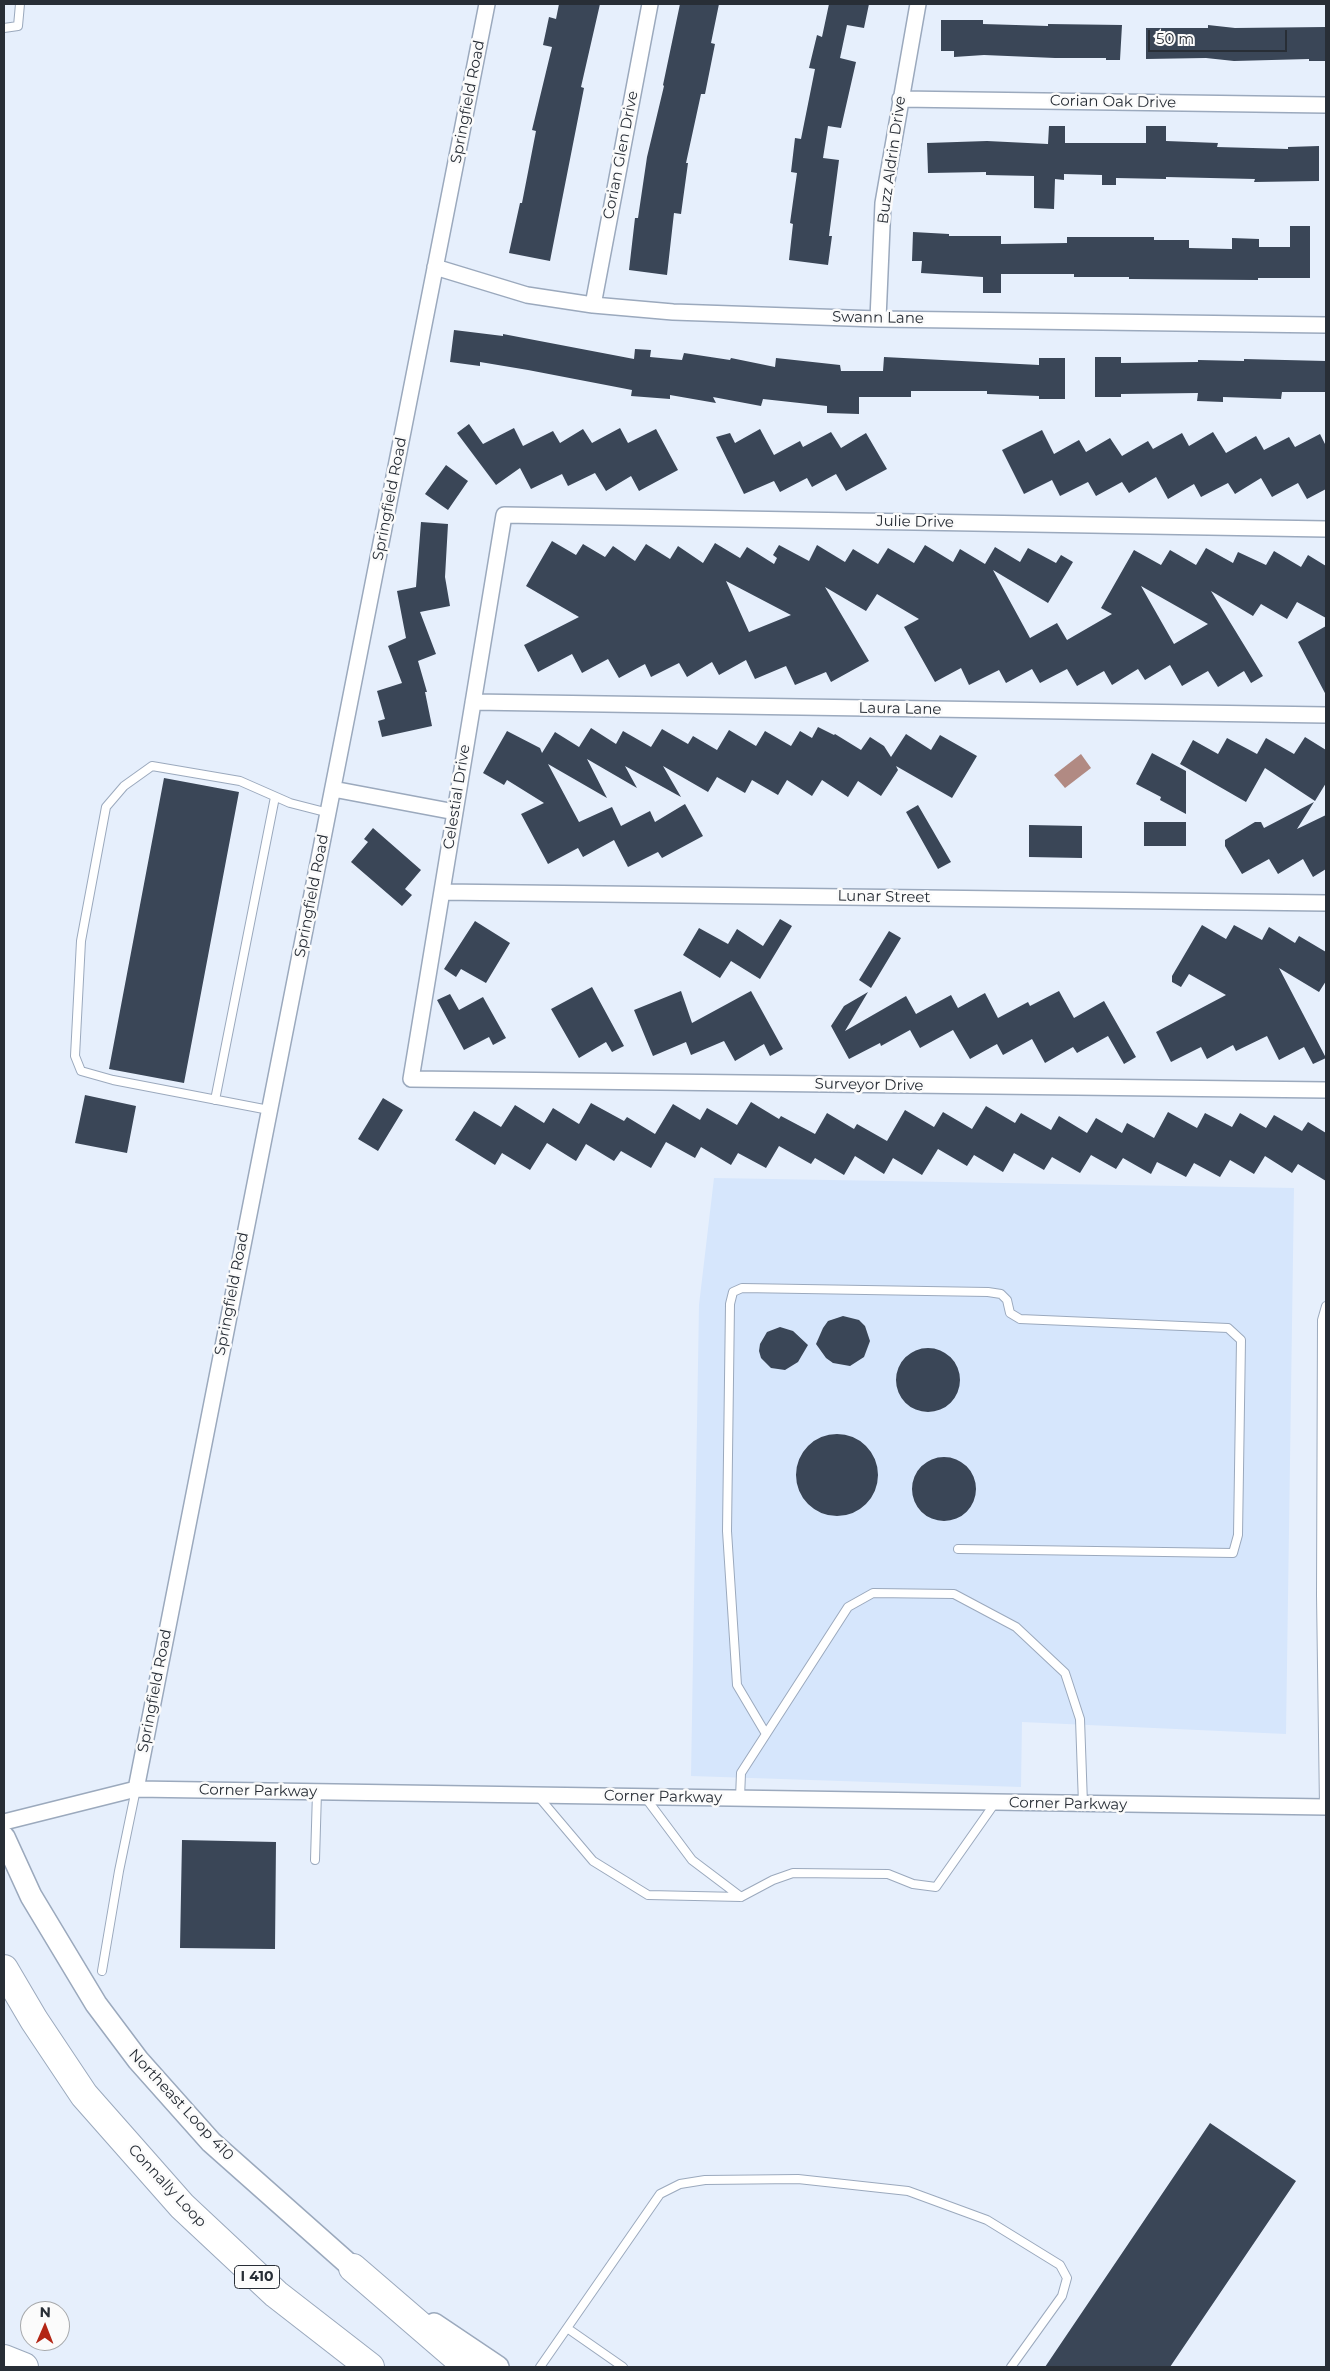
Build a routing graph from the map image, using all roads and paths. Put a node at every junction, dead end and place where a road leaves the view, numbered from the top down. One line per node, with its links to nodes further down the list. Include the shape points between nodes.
1 (20, 4): 5 (lane, via 18,26)
2 (487, 4): 8 (street, Springfield Road)
3 (650, 4): 9 (street, Corian Glen Drive)
4 (918, 4): 6 (street, Buzz Aldrin Drive)
5 (4, 28)
6 (900, 99): 7 (street, Corian Oak Drive); 10 (street, Buzz Aldrin Drive, via 883,203)
7 (1326, 105)
8 (435, 268): 9 (street, Swann Lane, via 527,295); 16 (street, Springfield Road)
9 (593, 305): 10 (street, Swann Lane, via 673,312)
10 (878, 319): 11 (street, Swann Lane)
11 (1326, 325)
12 (504, 515): 13 (street, Julie Drive); 14 (street, Celestial Drive)
13 (1326, 528)
14 (473, 702): 15 (street, Laura Lane); 18 (street, Celestial Drive)
15 (1326, 715)
16 (333, 789): 18 (street); 19 (street, Springfield Road)
17 (275, 797): 19 (lane); 24 (lane); 24 (lane, via 240,781 152,766 124,786 106,807 81,941 75,1056 81,1071)
18 (455, 812): 20 (street, Celestial Drive)
19 (329, 813): 25 (street, Springfield Road)
20 (442, 892): 21 (street, Lunar Street); 22 (street, Celestial Drive)
21 (1326, 903)
22 (411, 1079): 23 (street, Surveyor Drive)
23 (1326, 1090)
24 (216, 1100): 25 (lane)
25 (269, 1110): 30 (street, Springfield Road)
26 (1326, 1306): 28 (lane, via 1322,1320)
27 (958, 1550): 29 (lane, via 1233,1553 1238,1535 1241,1340 1228,1328 1020,1319 1010,1313 1001,1294 988,1292 742,1288 733,1292 730,1304 727,1531 737,1685)
28 (1324, 1684): 37 (lane)
29 (766, 1734): 34 (lane, via 741,1773); 36 (lane, via 848,1607 873,1593 954,1594 1016,1627 1065,1673 1080,1719)
30 (136, 1789): 31 (street, Corner Parkway); 38 (street, Corner Parkway); 43 (lane, via 118,1871)
31 (317, 1792): 32 (street, Corner Parkway); 40 (lane)
32 (538, 1796): 33 (street, Corner Parkway); 41 (lane, via 593,1861 648,1895)
33 (645, 1797): 34 (street, Corner Parkway); 41 (lane, via 692,1860)
34 (740, 1798): 35 (street, Corner Parkway)
35 (995, 1803): 36 (street, Corner Parkway); 41 (lane, via 936,1887 913,1884 888,1874 792,1872)
36 (1083, 1804): 37 (street, Corner Parkway)
37 (1325, 1807)
38 (4, 1822)
39 (4, 1837): 44 (main road, Northeast Loop 410, via 32,1896 96,2004 138,2060 211,2142)
40 (315, 1860)
41 (741, 1897)
42 (4, 1969): 48 (highway, Connally Loop / I 410, via 84,2095 182,2206 276,2294)
43 (102, 1971)
44 (353, 2268): 49 (highway); 50 (main road, Northeast Loop 410)
45 (567, 2328): 51 (lane); 52 (lane); 53 (lane, via 660,2194 680,2184 704,2180 798,2179 908,2191 987,2220 1060,2265 1067,2278 1062,2296)
46 (4, 2359): 47 (highway)
47 (24, 2367)
48 (370, 2367)
49 (468, 2367)
50 (498, 2367)
51 (540, 2367)
52 (622, 2367)
53 (1011, 2367)

